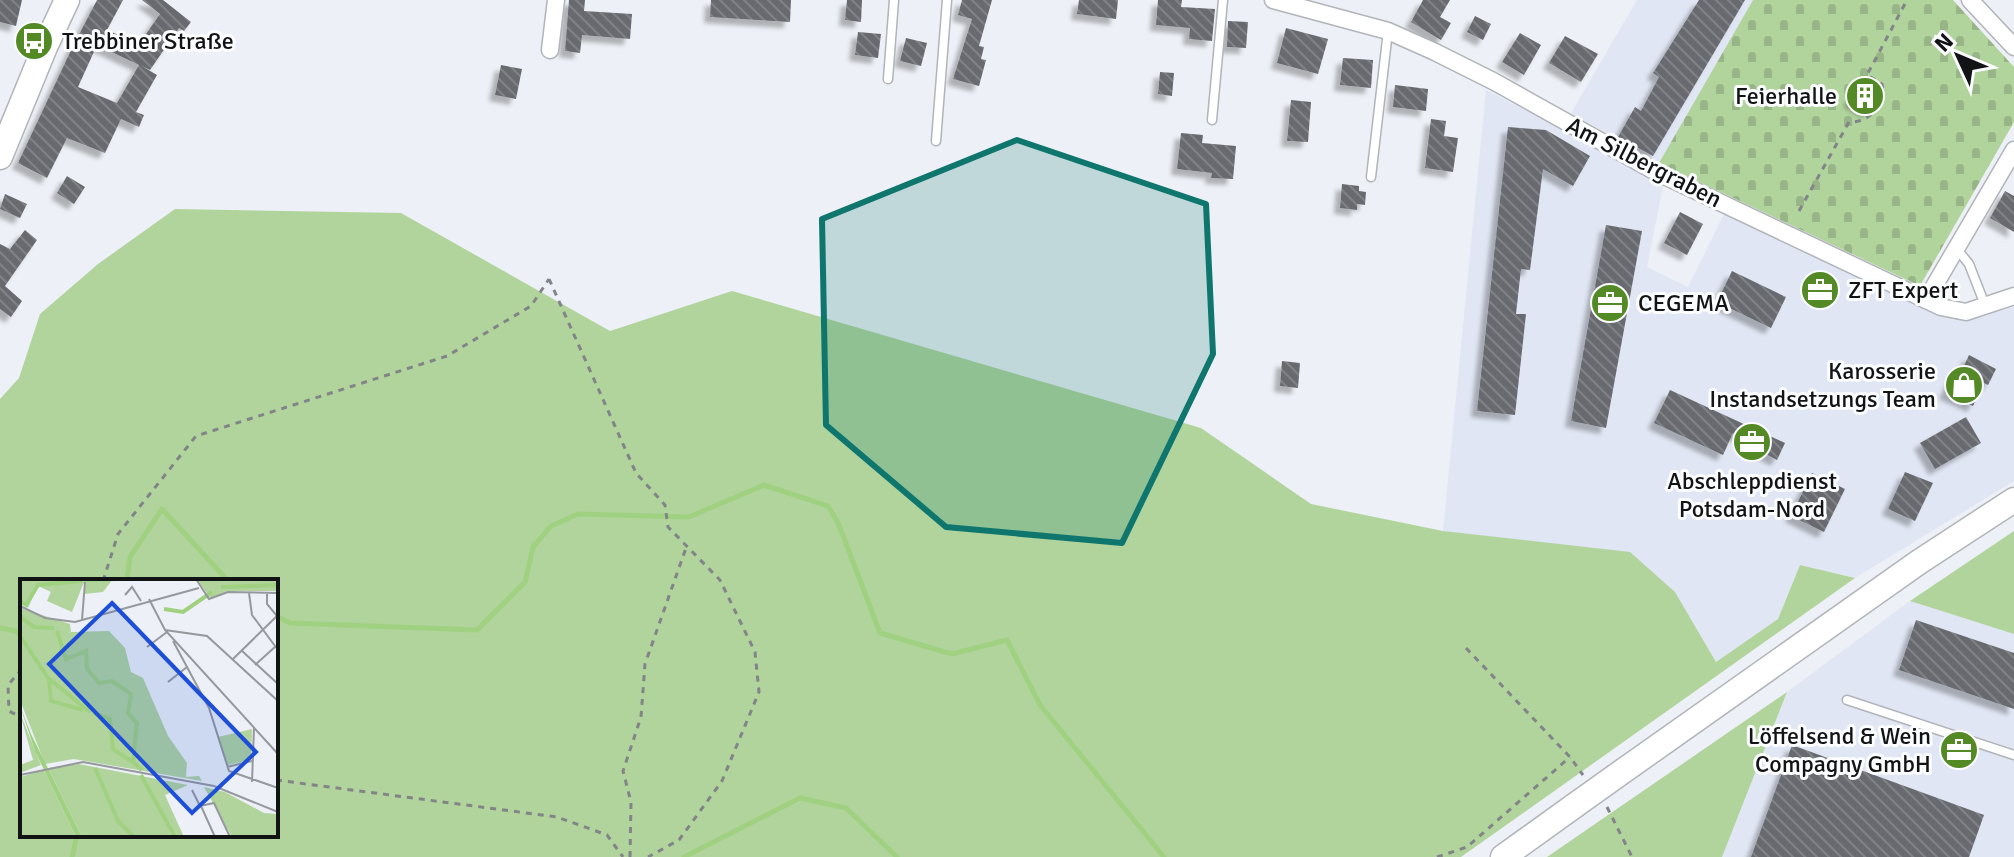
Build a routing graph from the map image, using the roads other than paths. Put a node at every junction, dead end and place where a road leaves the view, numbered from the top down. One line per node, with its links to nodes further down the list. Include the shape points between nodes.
1 (67, 0): 15 (main road)
2 (556, 0): 10 (street)
3 (894, 0): 11 (lane)
4 (947, 0): 13 (lane)
5 (1223, 0): 12 (lane)
6 (1273, 0): 8 (street, Am Silbergraben)
7 (1970, 0): 9 (street)
8 (1388, 31): 16 (lane); 19 (street, Am Silbergraben, via 1493,81 1656,172)
9 (2014, 47)
10 (550, 50)
11 (888, 79)
12 (1212, 120)
13 (936, 141)
14 (2014, 150): 17 (street)
15 (0, 157)
16 (1371, 177)
17 (1957, 249): 19 (street); 20 (lane, via 1969,264)
18 (2014, 296): 20 (street, Am Silbergraben)
19 (1926, 300): 20 (street, Am Silbergraben, via 1966,312)
20 (1985, 307)
21 (2014, 500): 24 (main road, bridge, via 1944,544)
22 (1847, 700): 23 (lane)
23 (2014, 755)
24 (1503, 857)

